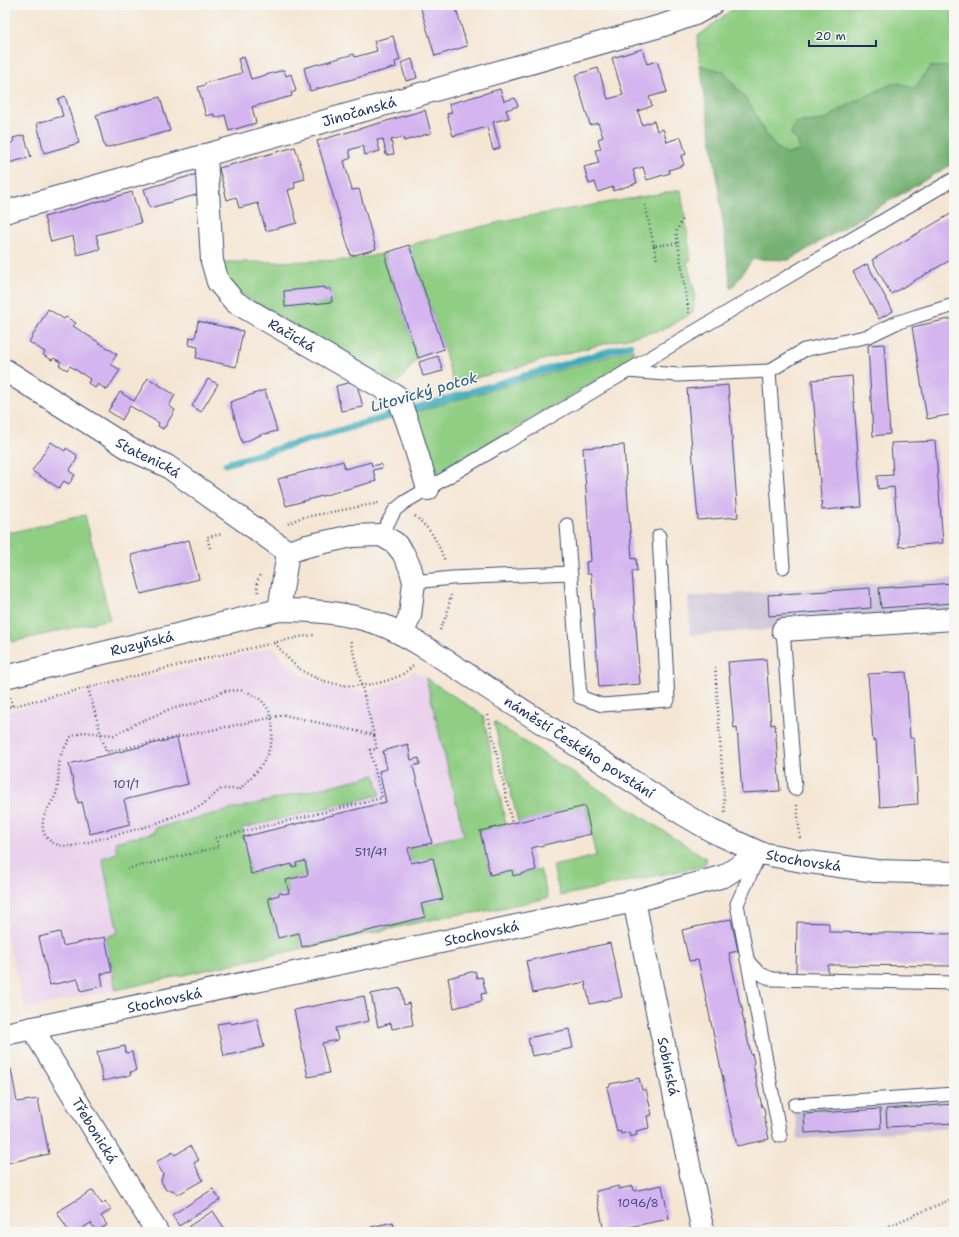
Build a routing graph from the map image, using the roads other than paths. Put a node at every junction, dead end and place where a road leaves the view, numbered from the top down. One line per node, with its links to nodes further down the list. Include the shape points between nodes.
1 (711, 5): 2 (street, Jinočanská, via 695,14 664,25)
2 (206, 155): 4 (street, Jinočanská); 9 (street, Račická, via 212,262 218,282 236,302 398,397)
3 (954, 179): 7 (lane)
4 (5, 212)
5 (954, 305): 8 (lane, via 896,323 869,336 804,350)
6 (5, 370): 13 (street, Statenická, via 130,449 167,466)
7 (627, 371): 8 (lane, via 678,375); 9 (lane)
8 (769, 372): 14 (lane)
9 (428, 489): 11 (lane, via 395,510)
10 (567, 524): 15 (lane)
11 (381, 535): 13 (street, via 352,536); 16 (street, via 395,543 403,553)
12 (659, 536): 15 (lane, via 668,700 602,705 580,697)
13 (288, 552): 17 (street)
14 (783, 567)
15 (570, 573): 16 (lane)
16 (414, 582): 20 (street, via 410,616)
17 (278, 610): 20 (street, náměstí Českého povstání, via 308,610 347,615 377,623); 21 (street, Ruzyňská)
18 (954, 619): 19 (street)
19 (783, 630): 22 (lane)
20 (402, 634): 23 (street, náměstí Českého povstání, via 683,814 712,831)
21 (7, 686)
22 (795, 789)
23 (760, 853): 24 (street, Stochovská, via 876,871); 25 (street, Stochovská, via 724,876); 26 (lane, via 737,904)
24 (954, 873)
25 (634, 902): 28 (street, Stochovská); 34 (street, Sobínská)
26 (747, 960): 27 (lane, via 755,971 773,979); 32 (lane)
27 (954, 983)
28 (32, 1028): 29 (street, Stochovská); 33 (street, Třebonická)
29 (5, 1034)
30 (954, 1094): 31 (lane)
31 (795, 1105)
32 (780, 1136)
33 (158, 1232)
34 (703, 1232)

